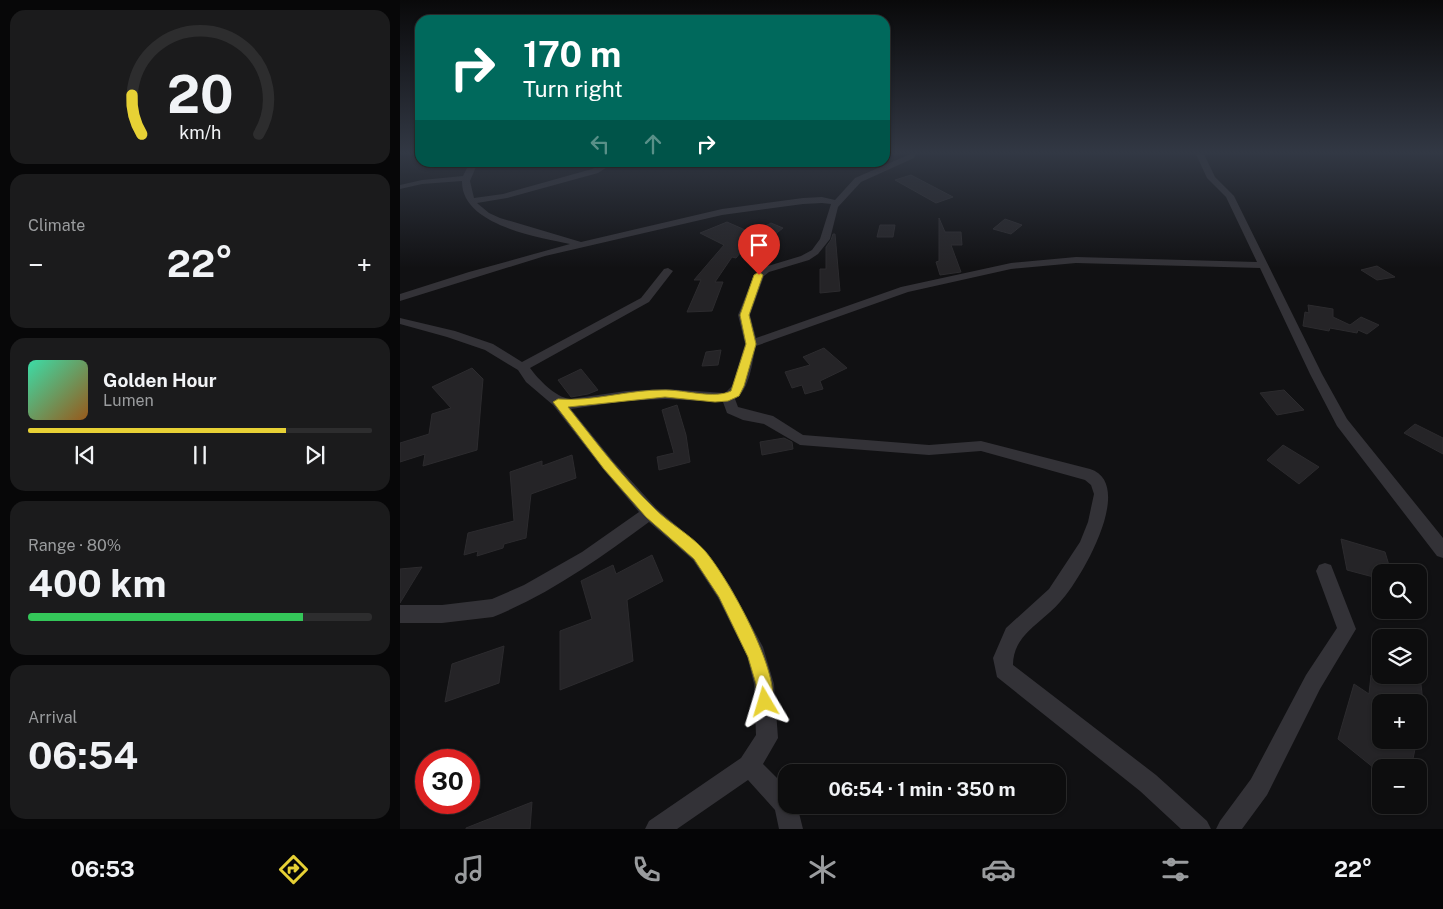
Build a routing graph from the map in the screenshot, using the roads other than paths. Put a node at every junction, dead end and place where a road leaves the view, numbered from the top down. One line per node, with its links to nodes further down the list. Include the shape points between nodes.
1 (466, 191): 5 (street)
2 (523, 191): 5 (street)
3 (848, 191): 6 (street)
4 (1224, 191): 8 (street)
5 (473, 201): 7 (street, via 478,210 487,215 532,232)
6 (837, 203): 7 (street, via 803,201 722,212); 12 (street, via 825,238 815,252 759,275 744,315)
7 (583, 244): 10 (street)
8 (1264, 265): 12 (street, via 1076,260 1011,266 904,289); 17 (street, via 1342,422)
9 (668, 271): 13 (street, via 645,300)
10 (400, 298)
11 (400, 321): 13 (street, via 490,347)
12 (751, 344): 14 (street, via 739,386)
13 (522, 367): 15 (street, via 531,380)
14 (728, 397): 15 (street, via 665,394 570,404); 23 (street, via 732,410 768,420 800,440 929,450 981,446 1090,475 1102,494 1087,546 1056,595 1013,635 1003,658 1004,670 1148,783)
15 (558, 402): 16 (street)
16 (650, 513): 19 (street, via 588,557 530,591 493,608 442,614); 20 (street, via 700,555 724,592 756,654 764,684 767,738)
17 (1443, 551)
18 (1325, 571): 24 (street, via 1347,629 1313,682 1259,787)
19 (400, 614)
20 (748, 766): 21 (street); 22 (street, via 779,794 791,818)
21 (656, 829)
22 (791, 829)
23 (1200, 829)
24 (1228, 829)

